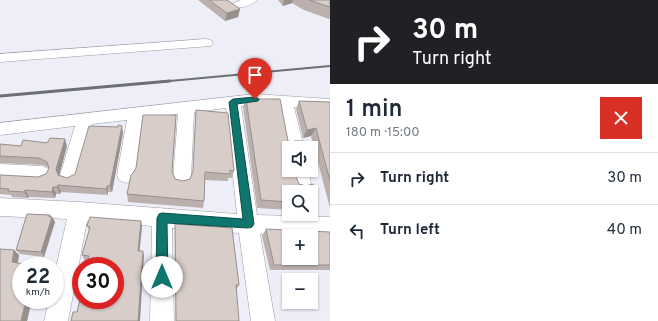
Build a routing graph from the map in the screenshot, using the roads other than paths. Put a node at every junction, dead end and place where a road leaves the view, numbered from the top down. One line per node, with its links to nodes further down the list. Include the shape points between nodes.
1 (251, 0): 2 (street)
2 (238, 5)
3 (206, 42): 4 (street)
4 (0, 58)
5 (285, 100): 6 (street, via 255,99); 7 (street); 12 (street)
6 (233, 102): 8 (street); 21 (street)
7 (330, 104)
8 (186, 108): 9 (street); 17 (street)
9 (136, 113): 10 (street); 16 (street)
10 (85, 119): 11 (street); 15 (street)
11 (0, 129)
12 (294, 141)
13 (0, 172): 14 (street)
14 (42, 174)
15 (69, 175)
16 (126, 175)
17 (182, 180)
18 (0, 207): 19 (street)
19 (79, 211): 20 (street); 23 (street)
20 (162, 218): 21 (street); 24 (street)
21 (248, 224): 22 (street); 25 (street)
22 (330, 227)
23 (56, 321)
24 (162, 321)
25 (264, 321)

